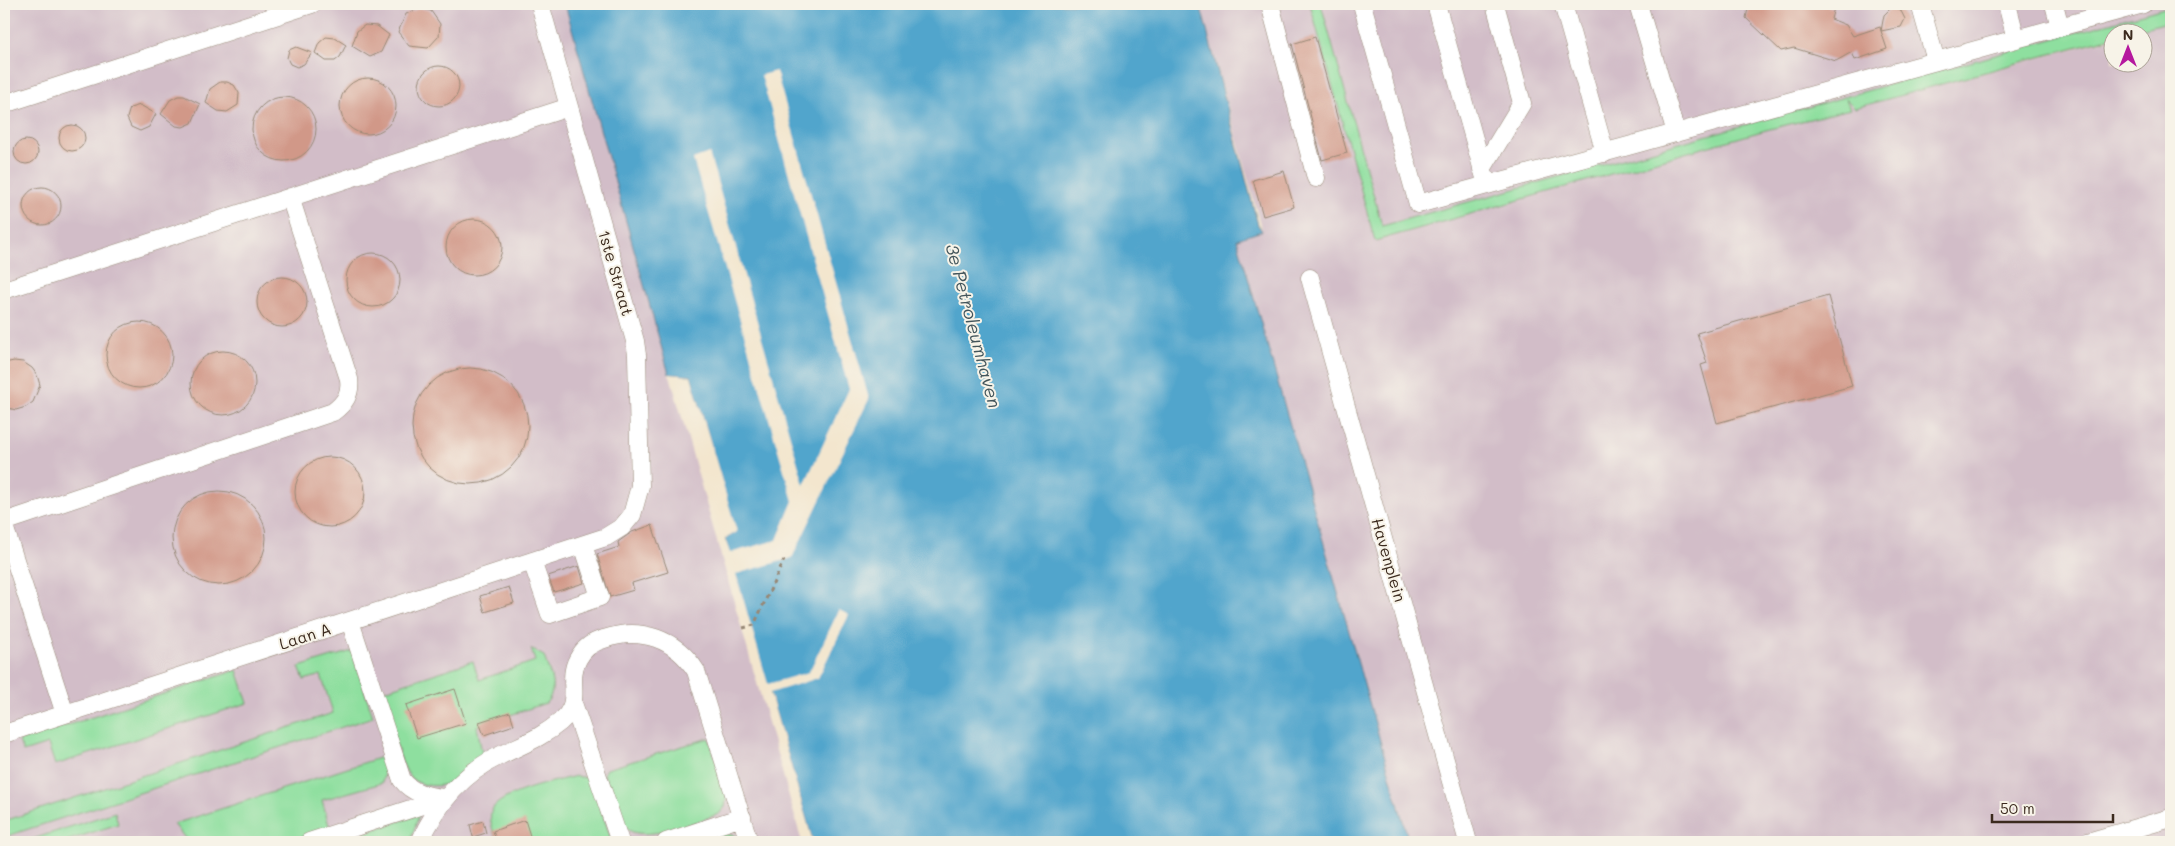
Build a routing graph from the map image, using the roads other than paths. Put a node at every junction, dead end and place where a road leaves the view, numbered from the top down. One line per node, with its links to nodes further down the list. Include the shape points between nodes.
1 (312, 4): 16 (lane)
2 (540, 4): 17 (lane, 1ste Straat)
3 (1270, 4): 21 (lane)
4 (1362, 4): 20 (lane, via 1418,204)
5 (1436, 4): 20 (lane)
6 (1495, 4): 20 (lane, via 1522,102)
7 (1563, 4): 19 (lane)
8 (1920, 4): 15 (lane)
9 (2007, 4): 14 (lane)
10 (2054, 4): 13 (lane)
11 (2144, 4): 13 (lane)
12 (1642, 5): 18 (lane)
13 (2060, 27): 14 (lane)
14 (2016, 39): 15 (lane)
15 (1936, 61): 18 (lane)
16 (4, 104)
17 (569, 107): 22 (lane); 27 (lane, 1ste Straat, via 637,355 639,495 632,515 622,527)
18 (1676, 133): 19 (lane)
19 (1605, 153): 20 (lane)
20 (1485, 177)
21 (1316, 178)
22 (290, 197): 24 (lane); 25 (lane, via 349,379 351,389 342,405 333,412)
23 (1310, 278): 42 (lane, Havenplein)
24 (4, 290)
25 (4, 522)
26 (4, 526): 32 (lane)
27 (606, 537): 28 (lane, Laan A)
28 (583, 545): 29 (lane, Laan A); 29 (lane, via 600,597 550,614)
29 (532, 561): 30 (lane, Laan A)
30 (350, 621): 32 (lane, Laan A); 34 (lane, via 402,780 418,793)
31 (574, 706): 34 (lane, via 537,740 499,756); 35 (lane, via 576,661 584,650 599,640 642,634 675,647 696,671); 39 (lane)
32 (65, 714): 33 (lane, Laan A)
33 (4, 734)
34 (444, 798): 37 (lane); 38 (lane, via 430,818)
35 (742, 817): 40 (lane); 41 (lane)
36 (2171, 818): 43 (lane)
37 (309, 842)
38 (420, 842)
39 (620, 842)
40 (666, 842)
41 (750, 842)
42 (1468, 842)
43 (2088, 842)

